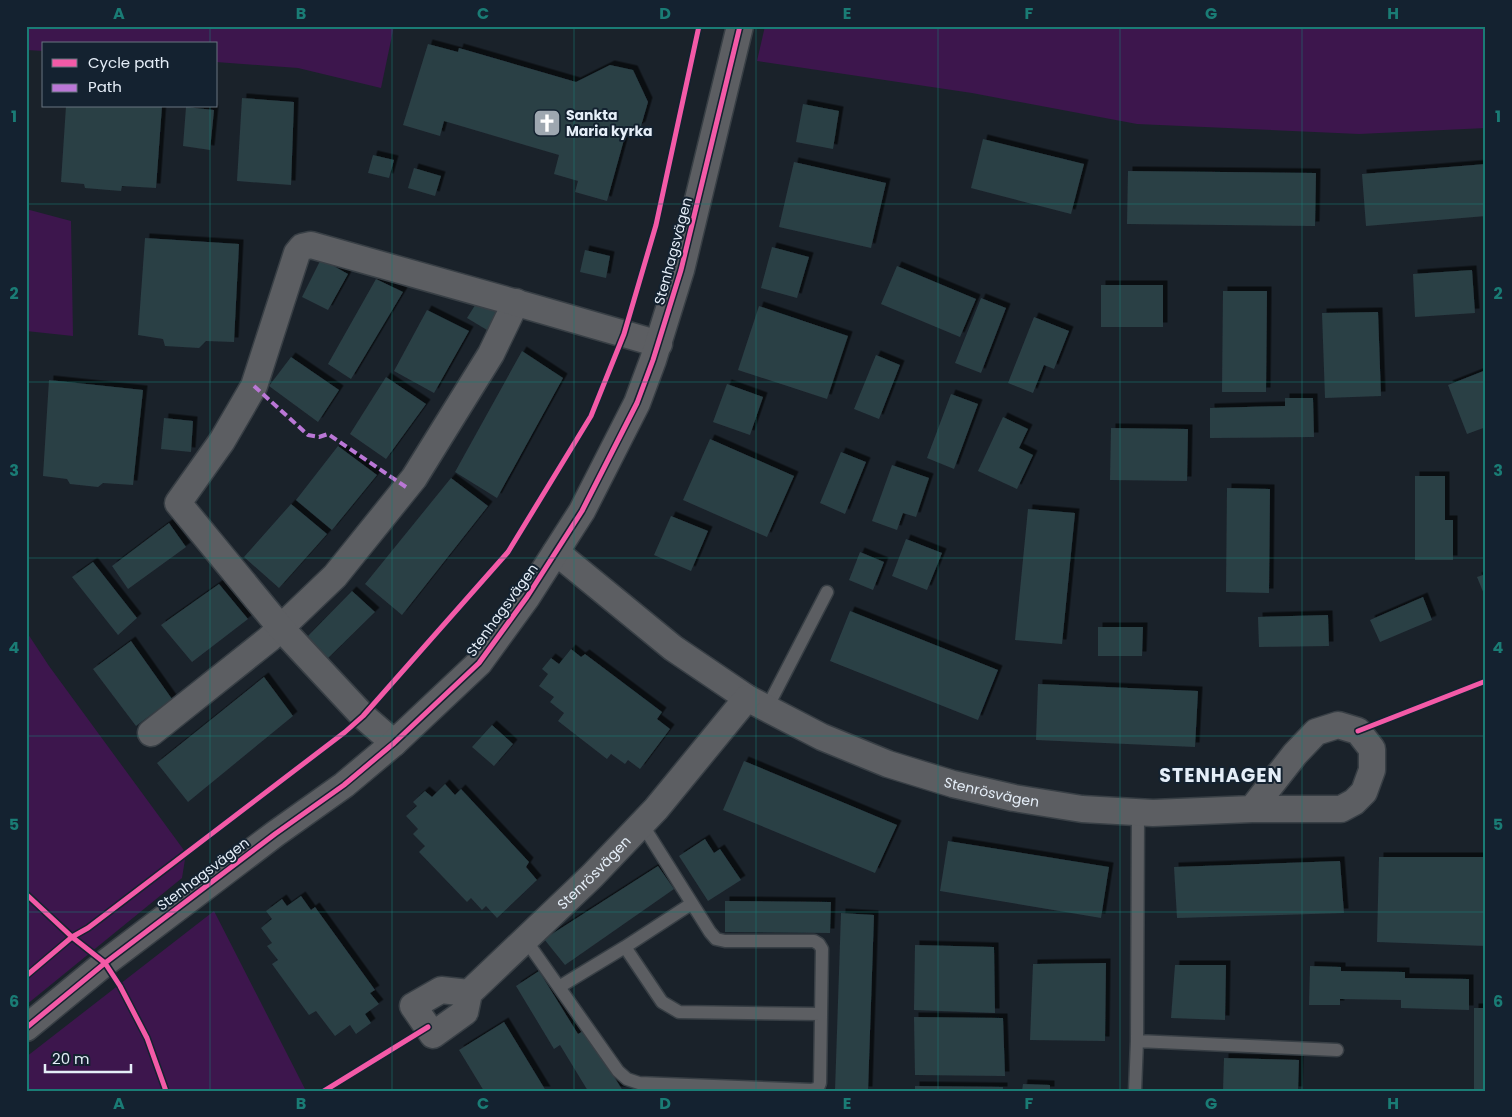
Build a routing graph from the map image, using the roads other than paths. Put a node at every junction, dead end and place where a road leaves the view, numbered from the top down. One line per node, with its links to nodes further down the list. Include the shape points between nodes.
1 (740, 26): 3 (street, Stenhagsvägen, via 681,270)
2 (516, 302): 3 (street); 6 (street, via 491,354 414,478 335,576); 6 (street, via 311,245 302,247 297,253 254,386 222,441 178,503)
3 (659, 344): 4 (street, Stenhagsvägen, via 637,403 582,512)
4 (556, 552): 7 (street, Stenrösvägen, via 673,648); 9 (street, Stenhagsvägen, via 479,663)
5 (826, 592): 7 (lane)
6 (281, 627): 8 (street); 9 (street, via 363,716)
7 (757, 703): 11 (street, Stenrösvägen, via 822,737 880,761 952,784 1082,809); 12 (street, Stenrösvägen)
8 (151, 733)
9 (394, 743): 19 (street, Stenhagsvägen, via 344,785 105,963)
10 (1252, 809): 11 (street, Stenrösvägen)
11 (1138, 812): 20 (lane)
12 (642, 824): 13 (lane); 14 (street, Stenrösvägen)
13 (691, 904): 15 (lane); 18 (lane, via 716,940 814,941 819,944 822,950)
14 (525, 940): 16 (lane); 17 (street, Stenrösvägen)
15 (625, 947): 16 (lane); 18 (lane, via 662,1002 679,1012)
16 (559, 987): 18 (lane, via 618,1071 639,1083 818,1088)
17 (469, 993)
18 (821, 1014)
19 (26, 1028)
20 (1137, 1041): 21 (lane); 22 (lane)
21 (1337, 1050)
22 (1135, 1091)

